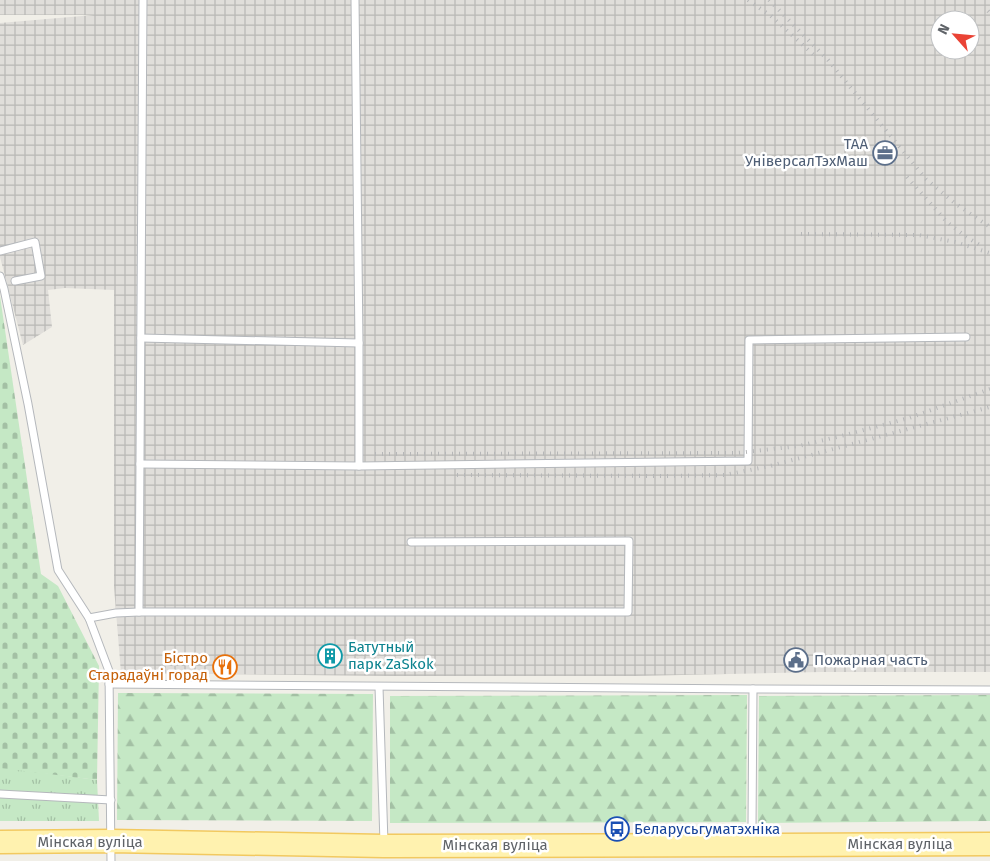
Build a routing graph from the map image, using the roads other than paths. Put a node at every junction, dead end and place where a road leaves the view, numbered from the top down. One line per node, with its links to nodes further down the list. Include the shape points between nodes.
1 (143, 0): 7 (lane)
2 (355, 0): 8 (lane)
3 (0, 251): 5 (lane, via 35,242 41,276)
4 (0, 276): 13 (lane, via 28,404 58,570)
5 (15, 281)
6 (966, 337): 10 (lane, via 750,340 748,461)
7 (141, 338): 8 (lane); 9 (lane)
8 (359, 343): 10 (lane)
9 (140, 464): 10 (lane); 12 (lane)
10 (359, 466)
11 (411, 542): 12 (lane, via 629,541 628,612)
12 (139, 612): 13 (lane)
13 (89, 618): 14 (lane, via 109,671)
14 (109, 684): 15 (lane); 19 (lane)
15 (379, 687): 16 (lane); 23 (lane)
16 (753, 689): 17 (lane); 22 (lane)
17 (990, 690)
18 (0, 794): 19 (lane)
19 (111, 800): 24 (lane)
20 (0, 842): 24 (main road, Мінская вуліца)
21 (990, 844): 22 (main road, Мінская вуліца)
22 (754, 845): 23 (main road, Мінская вуліца)
23 (384, 846): 25 (main road, Мінская вуліца)
24 (111, 851): 25 (main road, Мінская вуліца)
25 (202, 852)

